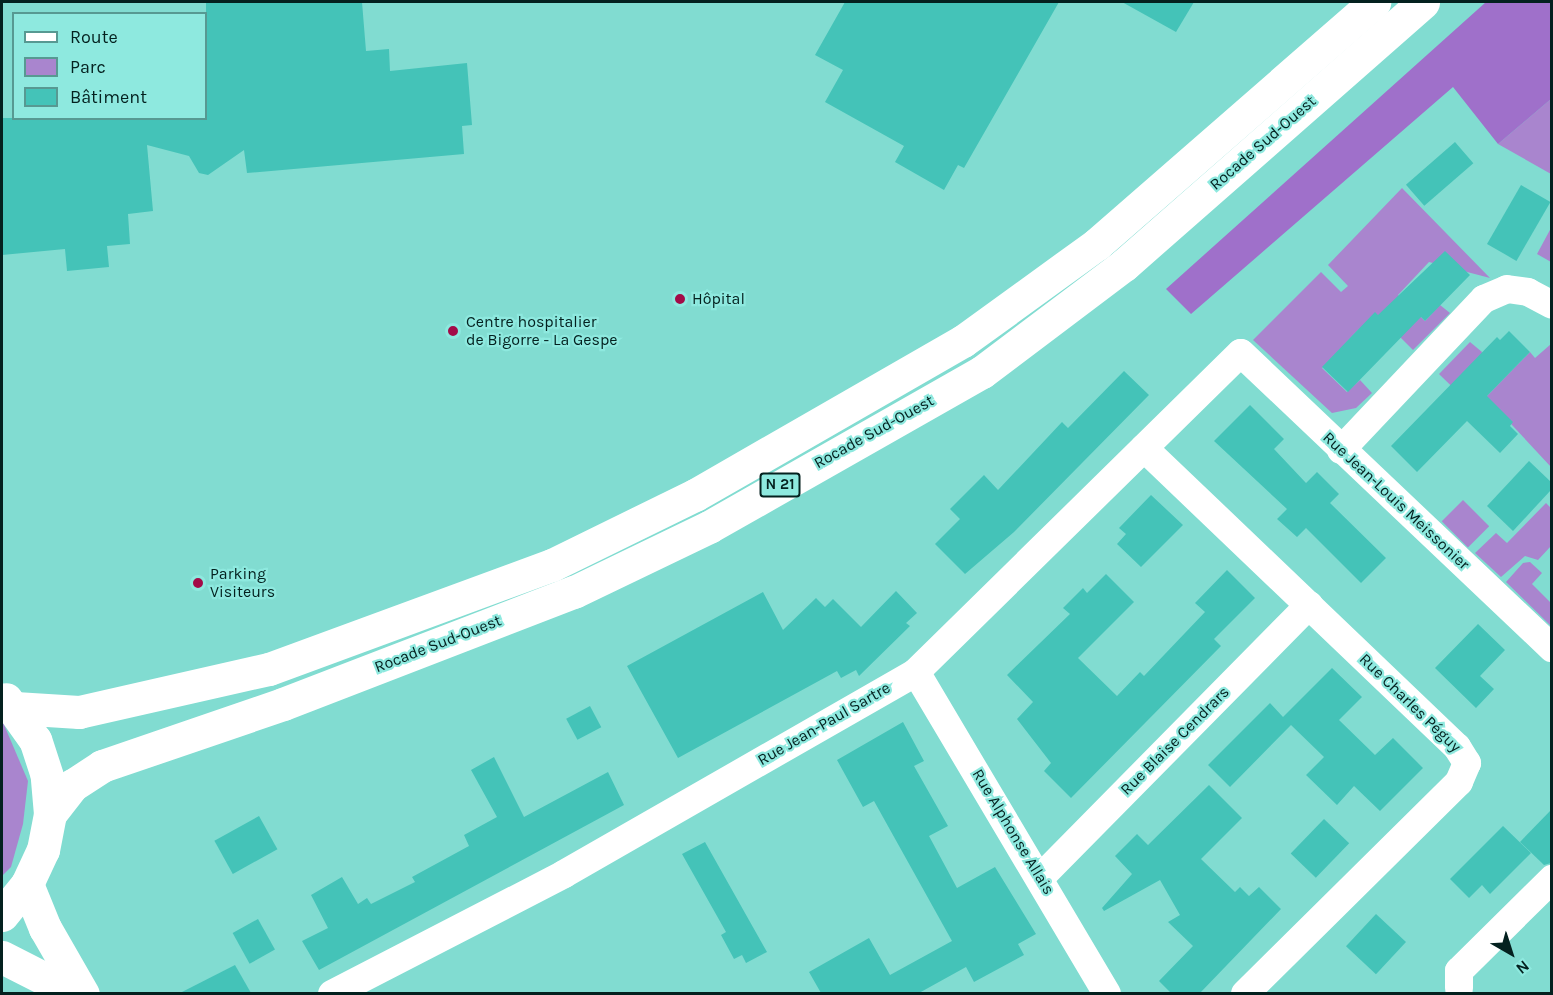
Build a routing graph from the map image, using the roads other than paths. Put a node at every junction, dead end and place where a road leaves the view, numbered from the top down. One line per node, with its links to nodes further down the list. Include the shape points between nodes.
1 (1374, 2): 10 (main road, Rocade Sud-Ouest / N 21, via 1088,251 963,341 695,495 552,565 269,669 79,712)
2 (1423, 2): 11 (main road, Rocade Sud-Ouest / N 21, via 1124,265 982,372 709,527 574,592 283,704 102,766 73,785)
3 (1551, 305): 6 (street, via 1528,292 1507,290 1484,299)
4 (1241, 353): 5 (street, Rue Jean-Paul Sartre); 6 (street, Rue Jean-Louis Meissonier)
5 (1144, 448): 7 (street, Rue Charles Péguy); 9 (street, Rue Jean-Paul Sartre)
6 (1341, 450): 8 (street, Rue Jean-Louis Meissonier)
7 (1309, 605): 12 (street, Rue Blaise Cendrars); 22 (street, Rue Charles Péguy, via 1457,747 1467,763 1459,782)
8 (1551, 648)
9 (916, 672): 12 (street, Rue Alphonse Allais); 20 (street, Rue Jean-Paul Sartre, via 564,874)
10 (8, 702): 11 (main road, via 35,740 47,776)
11 (50, 814): 14 (main road, via 43,850)
12 (1041, 877): 21 (street, Rue Alphonse Allais)
13 (1551, 879): 17 (street, via 1459,971)
14 (27, 884): 15 (main road); 19 (main road, via 45,928)
15 (2, 915)
16 (2, 957): 18 (main road)
17 (1459, 988)
18 (75, 993)
19 (83, 993)
20 (332, 993)
21 (1107, 993)
22 (1245, 993)

